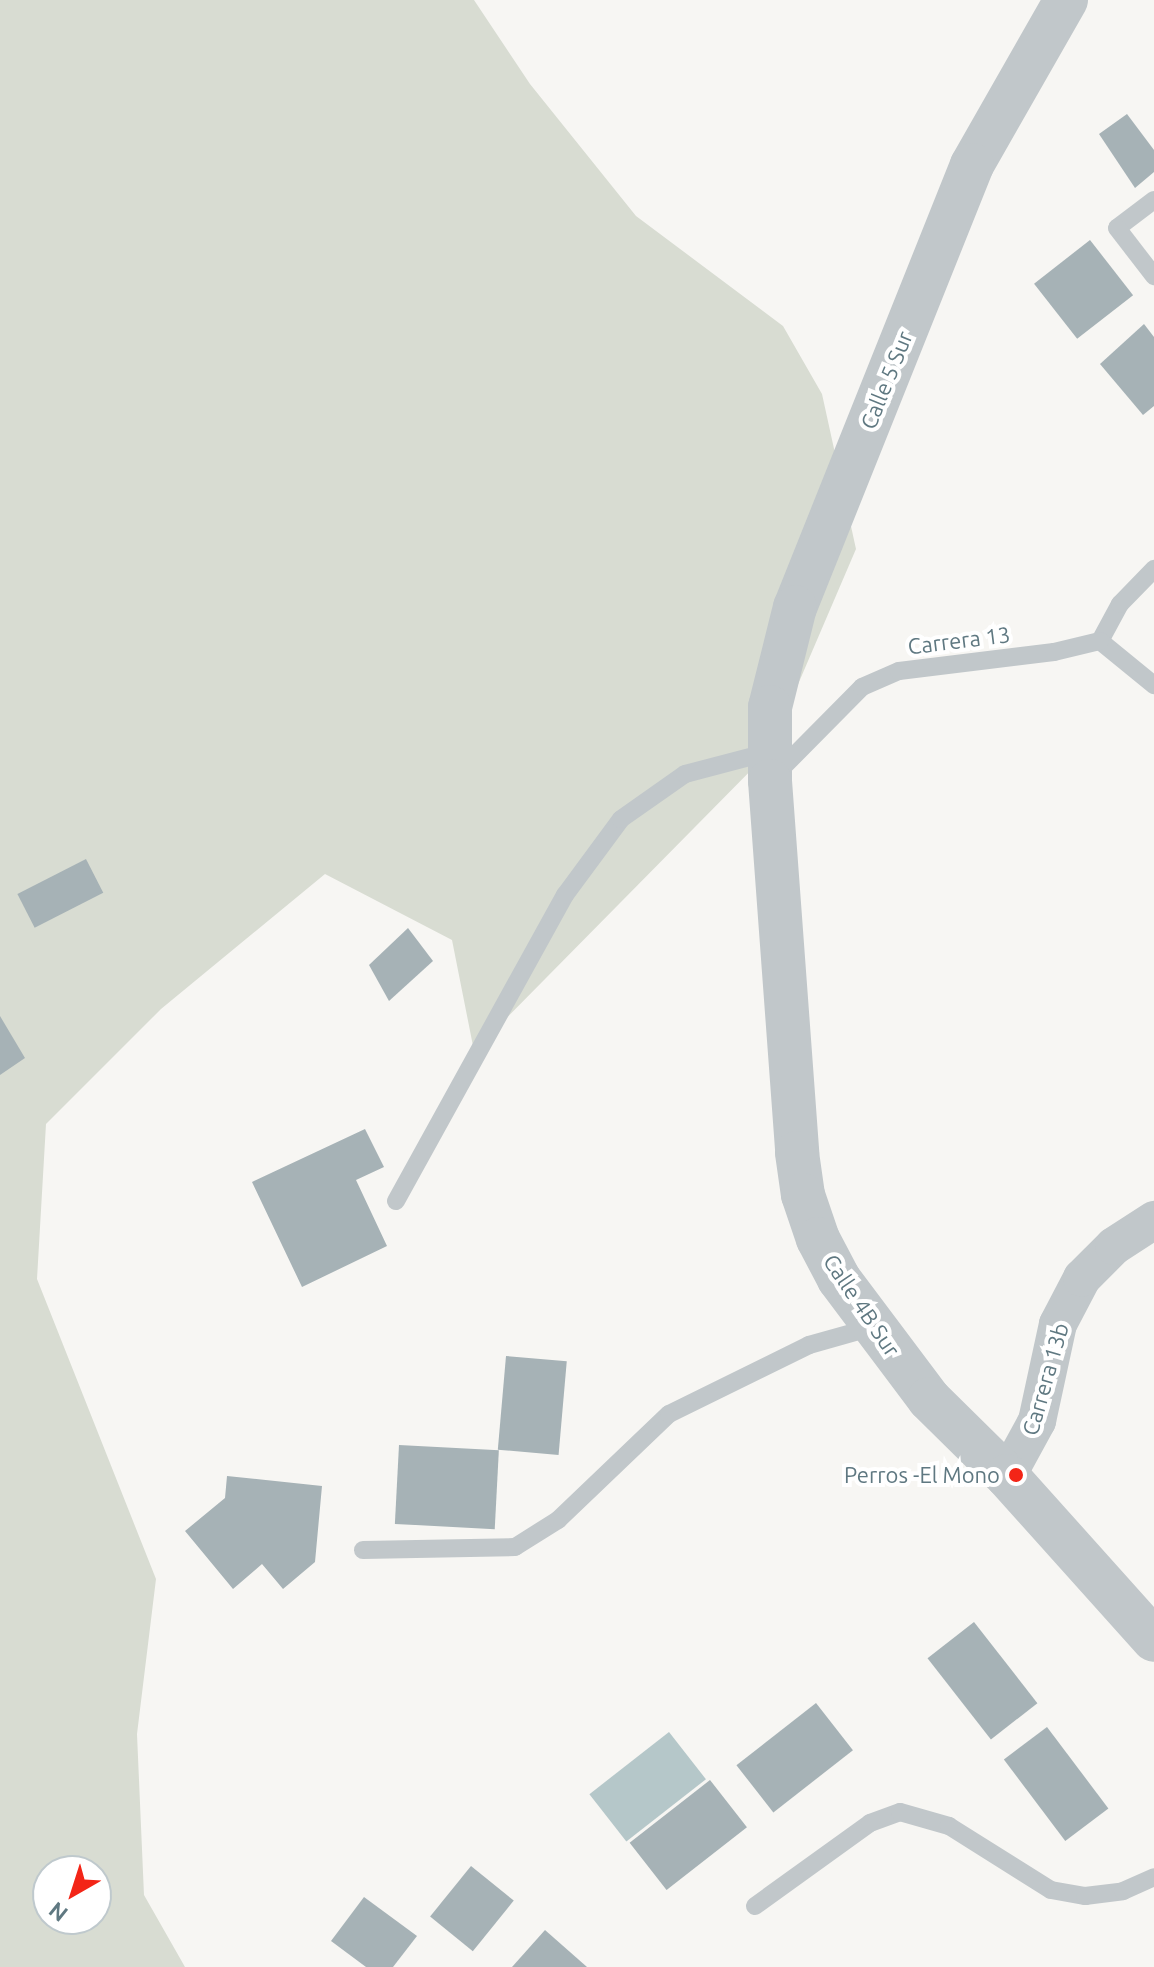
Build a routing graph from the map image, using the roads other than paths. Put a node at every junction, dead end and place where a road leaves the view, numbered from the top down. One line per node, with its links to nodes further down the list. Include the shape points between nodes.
1 (1066, 0): 7 (street, Calle 5 Sur, via 972,165 795,607 777,665)
2 (1154, 200): 3 (lane, via 1117,228)
3 (1154, 276)
4 (1154, 569): 5 (lane, via 1120,604)
5 (1100, 641): 6 (lane); 7 (lane, Carrera 13, via 887,677 862,687)
6 (1154, 685)
7 (769, 766): 8 (lane, via 685,774 621,819 565,895); 10 (street, Calle 4B Sur, via 803,1195 839,1279)
8 (396, 1201)
9 (1154, 1220): 11 (street, Carrera 13b, via 1114,1246 1082,1278 1058,1324 1037,1421)
10 (873, 1327): 11 (street, Calle 4B Sur, via 929,1399); 12 (lane, via 809,1345 669,1414 558,1520 515,1547)
11 (1007, 1476): 13 (street, Calle 4B Sur)
12 (363, 1550)
13 (1154, 1640)
14 (1154, 1877): 15 (lane, via 1123,1891 1085,1896 1051,1890 949,1826 900,1812 870,1823)
15 (755, 1906)

